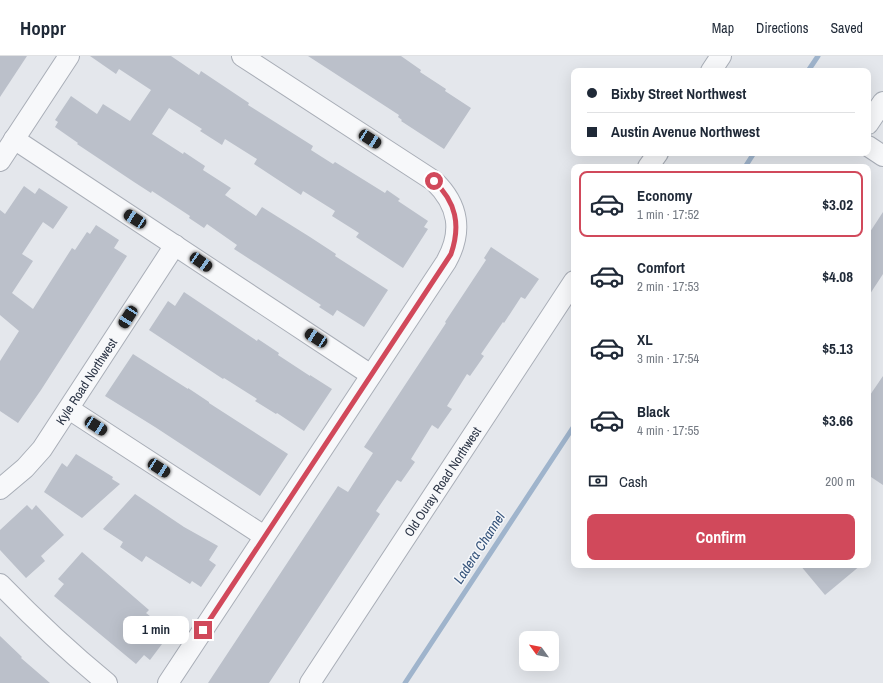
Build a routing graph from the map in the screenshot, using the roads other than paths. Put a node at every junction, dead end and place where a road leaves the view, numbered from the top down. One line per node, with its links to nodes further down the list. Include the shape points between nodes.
1 (69, 56): 7 (street)
2 (242, 56): 13 (street, via 434,181 450,200 456,224 451,254)
3 (721, 56): 4 (street)
4 (713, 68)
5 (882, 104): 6 (street)
6 (871, 120)
7 (14, 139): 10 (street); 11 (street)
8 (871, 148): 9 (street)
9 (883, 156)
10 (0, 160)
11 (175, 245): 13 (street); 14 (street, Kyle Road Northwest)
12 (571, 285): 20 (street, Old Ouray Road Northwest)
13 (371, 375): 16 (street)
14 (69, 409): 15 (street, Kyle Road Northwest, via 34,460); 16 (street)
15 (0, 489)
16 (264, 536): 19 (street)
17 (0, 584): 18 (street, via 53,637)
18 (107, 683)
19 (168, 683)
20 (310, 683)

